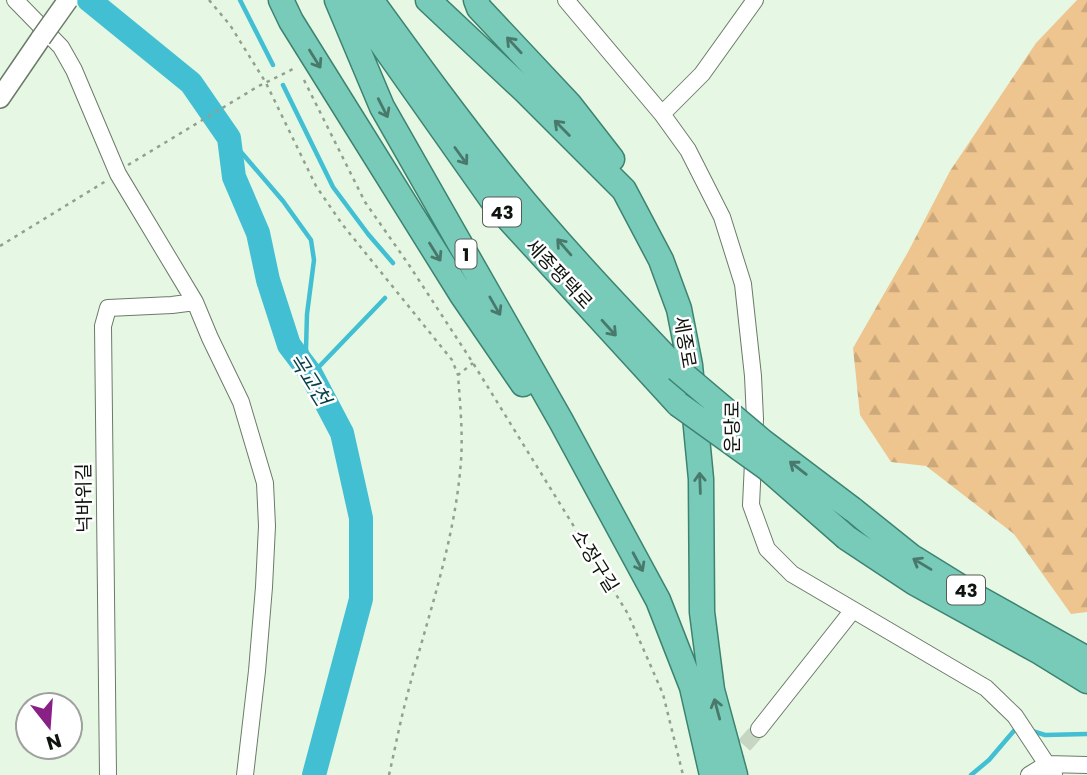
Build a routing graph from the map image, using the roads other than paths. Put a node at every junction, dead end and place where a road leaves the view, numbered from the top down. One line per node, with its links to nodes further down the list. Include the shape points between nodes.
1 (15, 0): 14 (street, via 61,47)
2 (68, 0): 11 (street, bridge)
3 (281, 0): 15 (highway, one-way to 15, via 462,295)
4 (337, 0): 15 (highway, 1, one-way to 15, via 382,107)
5 (351, 0): 18 (highway, 세종평택로 / 43, one-way to 18, bridge, via 495,204 678,404 767,468 847,538 915,583)
6 (372, 0): 17 (highway, 세종평택로 / 43, one-way to 6, bridge, via 912,558 677,369 510,184)
7 (428, 0): 13 (highway, 세종로, one-way to 7, via 624,190)
8 (476, 0): 13 (highway, one-way to 8, via 634,188 570,105)
9 (566, 0): 12 (street, 운당로)
10 (755, 0): 12 (street, via 702,74)
11 (0, 98)
12 (662, 114): 16 (street, 운당로, via 688,150 722,217 743,284 755,419 751,505 767,549 792,573)
13 (661, 260): 25 (highway, 세종로, one-way to 13, via 712,690 702,612 701,479 690,365 679,309)
14 (195, 302): 22 (street, 넉바위길, via 108,309 103,326); 23 (street, via 242,402 265,483 264,587)
15 (606, 502): 24 (highway, 1, one-way to 24, via 658,600 692,687)
16 (853, 610): 19 (street); 21 (street, 운당로, via 986,688 1015,716)
17 (1087, 659)
18 (1087, 681)
19 (759, 729)
20 (1087, 765): 21 (street)
21 (1050, 770): 26 (street)
22 (108, 775)
23 (244, 775)
24 (712, 775)
25 (735, 775)
26 (1029, 775)

